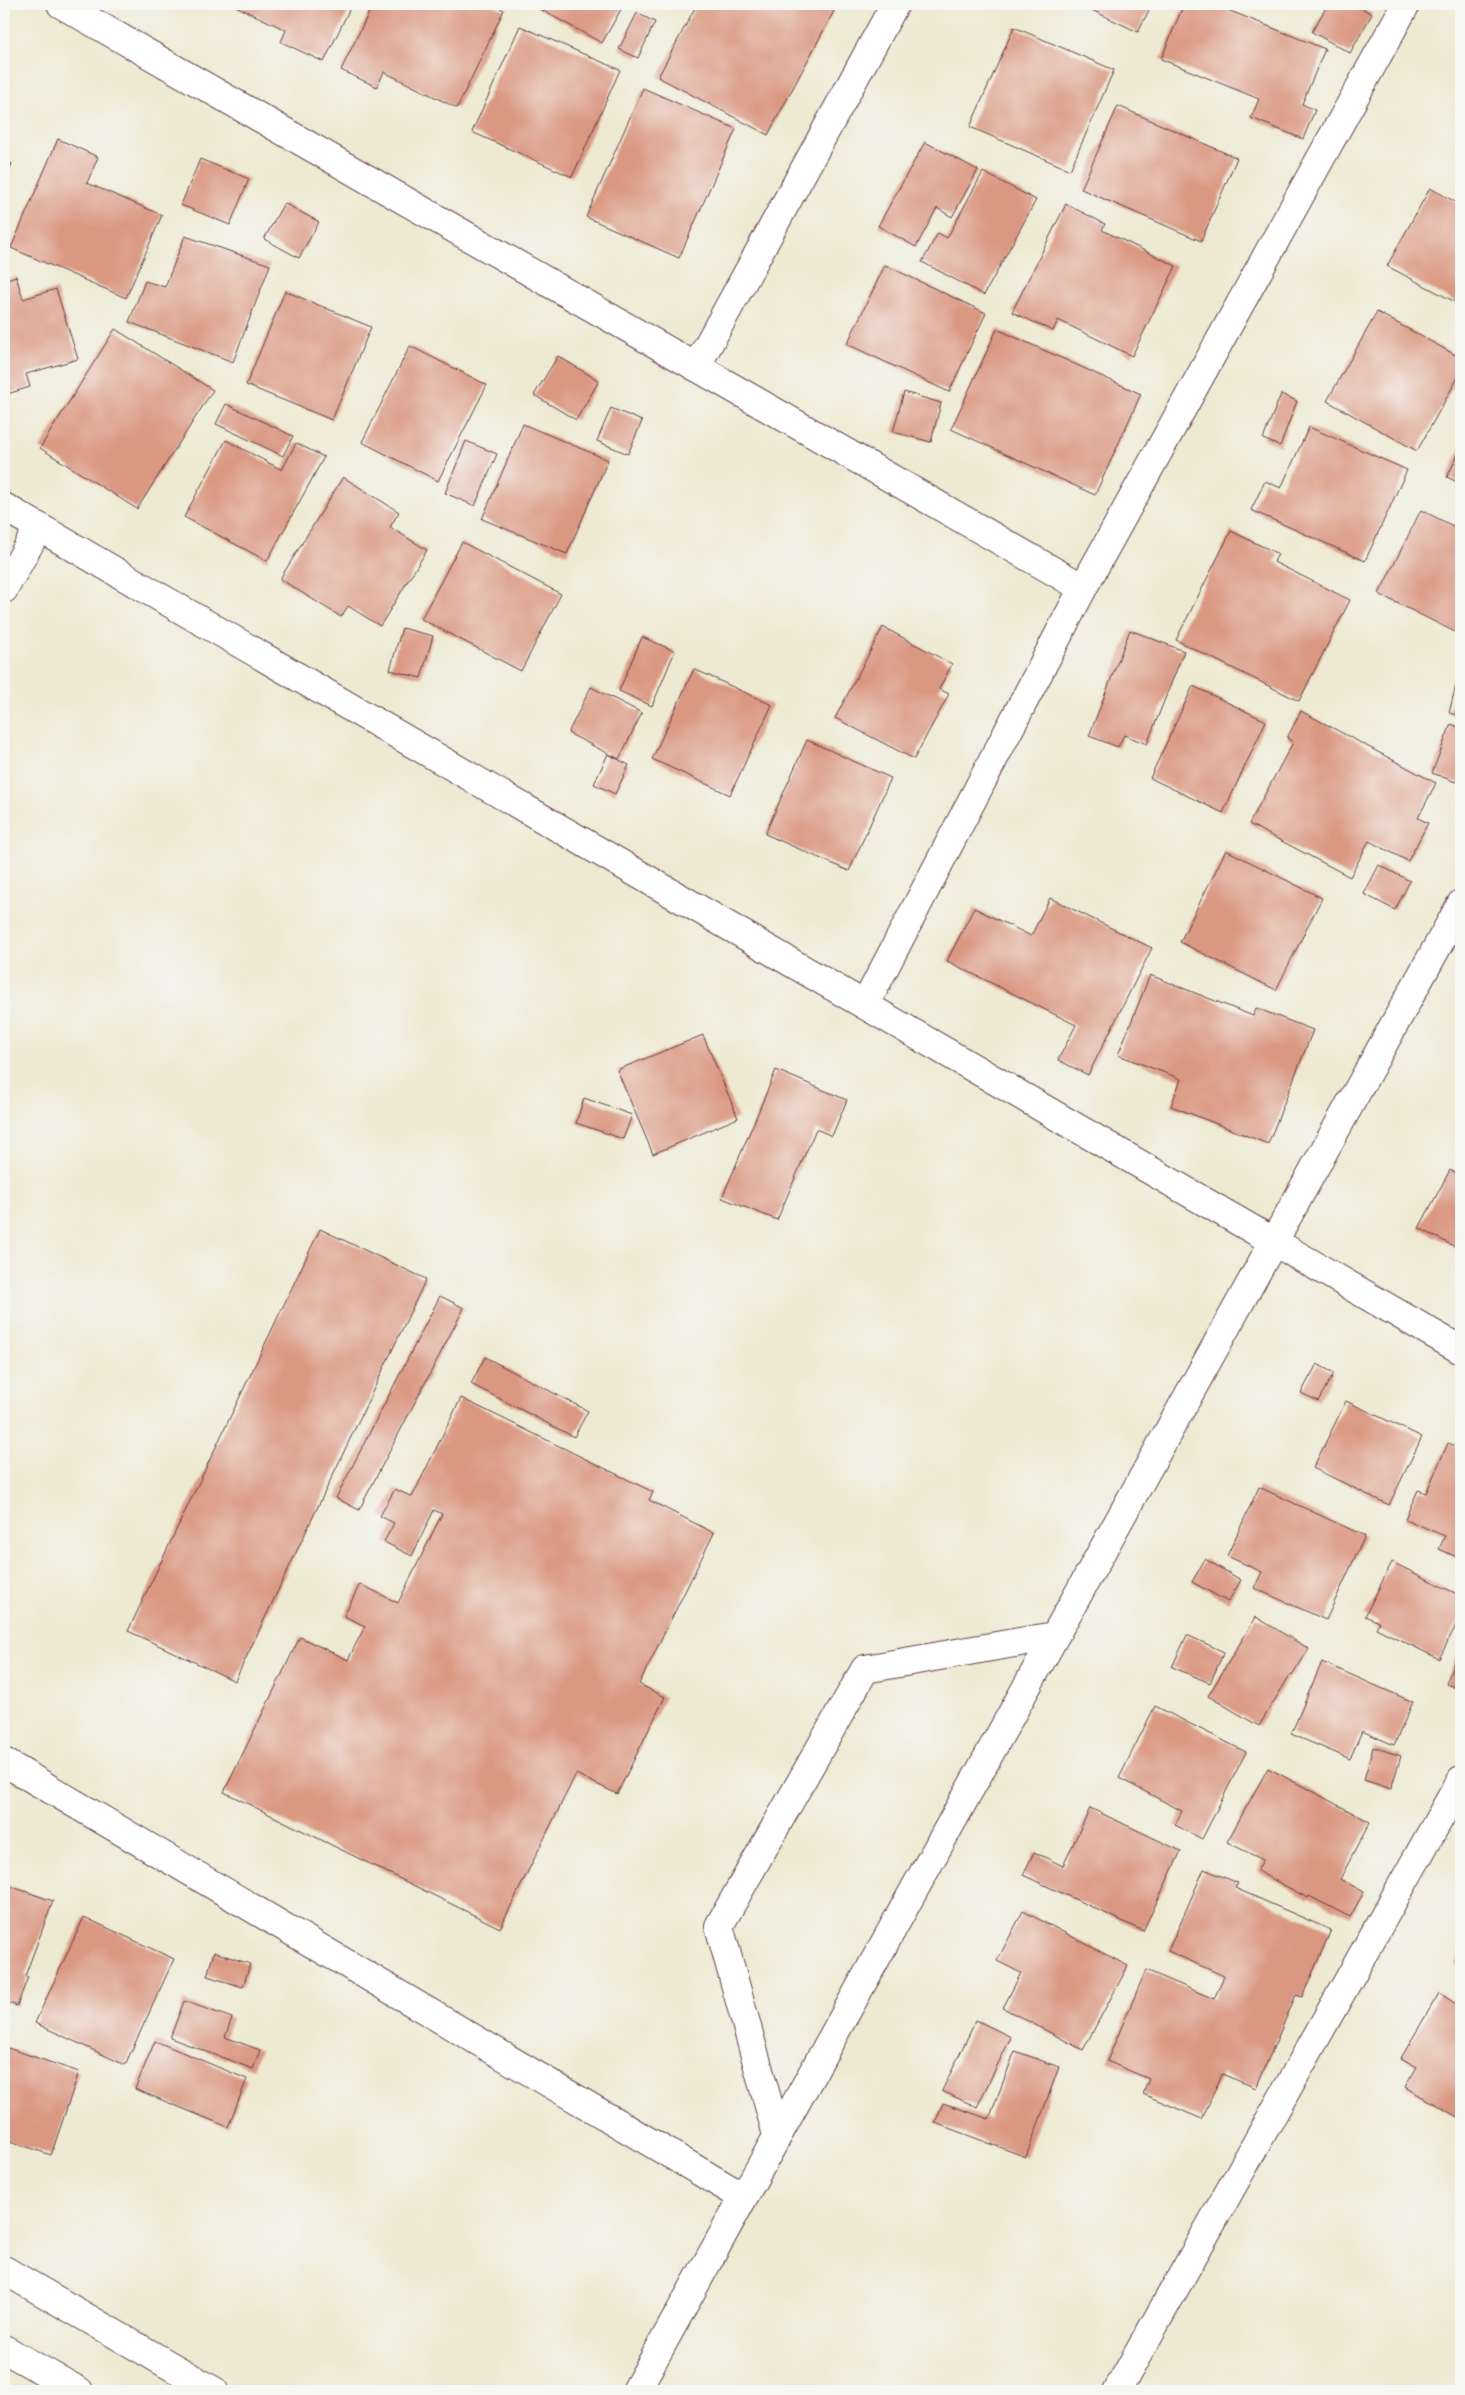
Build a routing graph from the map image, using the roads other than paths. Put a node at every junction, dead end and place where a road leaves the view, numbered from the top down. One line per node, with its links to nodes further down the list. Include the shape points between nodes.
1 (61, 4): 4 (street)
2 (895, 4): 4 (street)
3 (1406, 4): 7 (street)
4 (696, 367): 7 (street)
5 (4, 507): 6 (street)
6 (39, 527): 8 (street); 10 (street)
7 (1083, 588): 10 (street)
8 (4, 589)
9 (1461, 904): 11 (street)
10 (865, 1005): 11 (street)
11 (1273, 1241): 12 (street); 13 (street)
12 (1461, 1350)
13 (1054, 1636): 16 (street); 16 (street, via 865,1669 719,1926)
14 (4, 1762): 17 (street)
15 (1461, 1780): 23 (street)
16 (777, 2135): 17 (street)
17 (743, 2197): 22 (street)
18 (4, 2270): 21 (street)
19 (4, 2349): 20 (street)
20 (79, 2391)
21 (214, 2391)
22 (636, 2391)
23 (1117, 2391)

